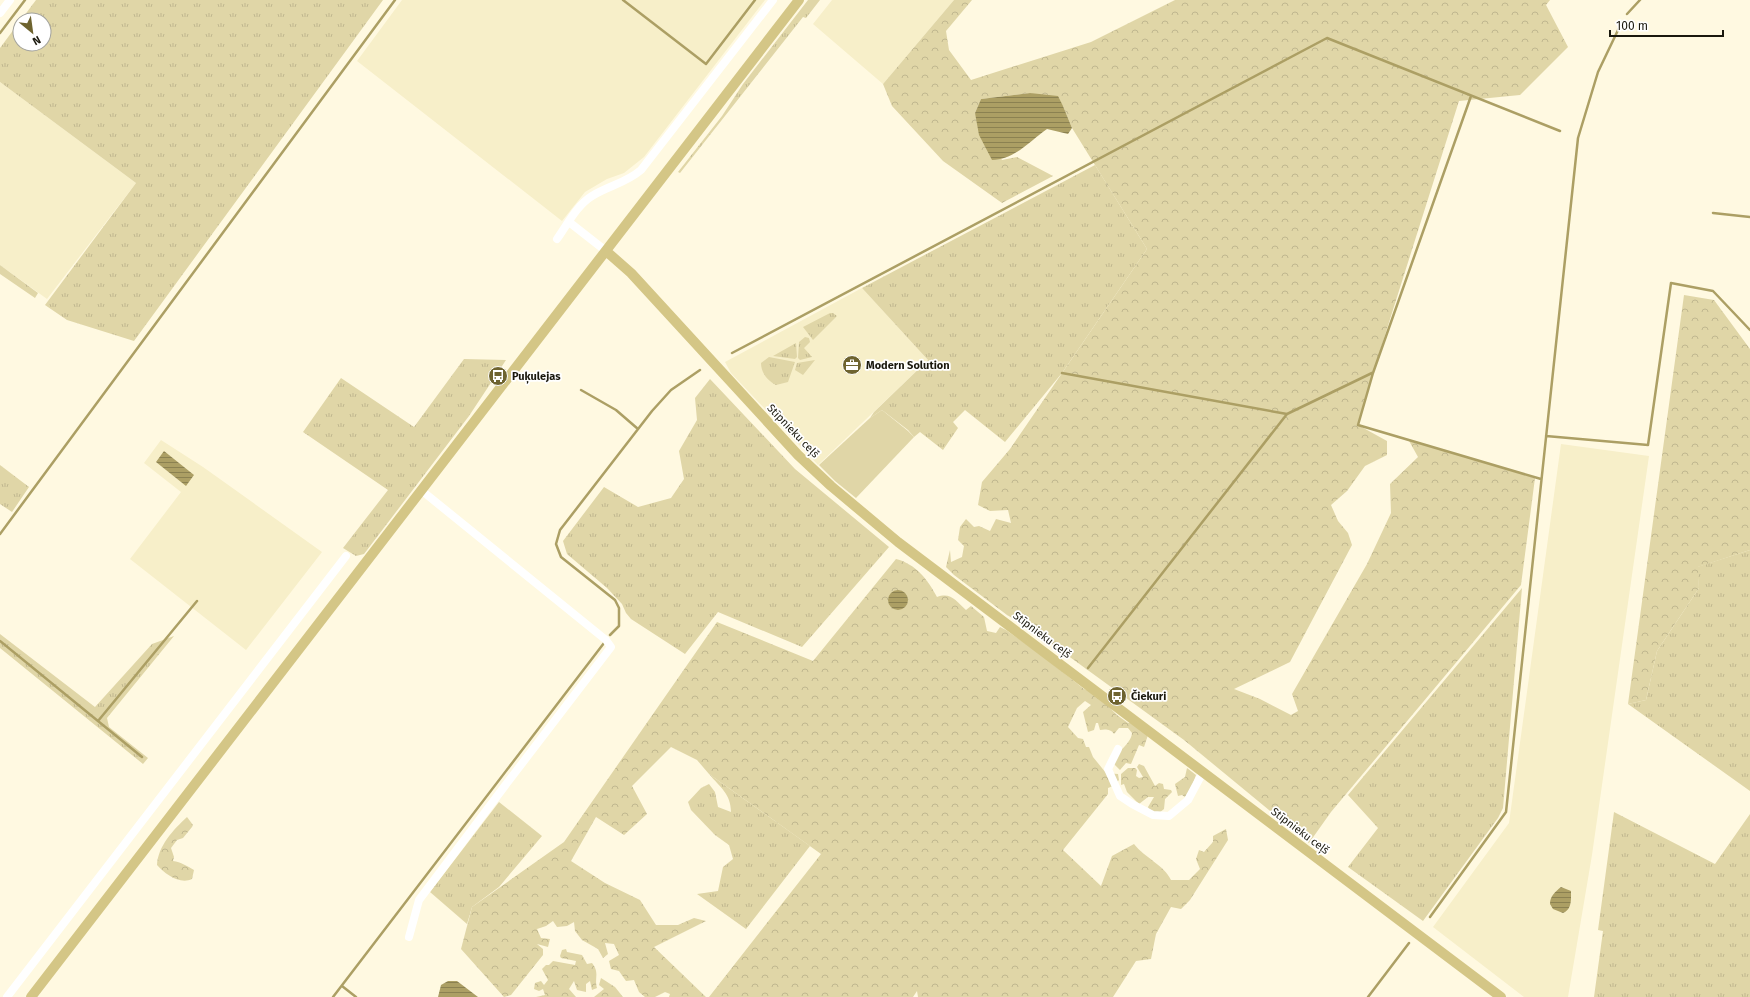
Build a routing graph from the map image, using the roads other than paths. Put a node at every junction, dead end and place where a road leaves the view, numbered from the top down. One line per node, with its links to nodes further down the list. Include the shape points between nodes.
1 (10, 0): 4 (street)
2 (773, 0): 5 (street, via 641,170 628,180 590,196)
3 (799, 0): 7 (main road)
4 (0, 13)
5 (569, 222): 6 (street); 7 (street)
6 (557, 239)
7 (606, 251): 8 (main road); 11 (main road, Stīpnieku ceļš, via 630,273 775,431 831,486 898,542)
8 (421, 490): 12 (street, via 606,640 611,647 419,900); 14 (main road)
9 (346, 556): 13 (street)
10 (1118, 749): 11 (street, via 1108,769 1120,796 1153,815 1169,816 1188,800)
11 (1203, 772): 15 (main road, Stīpnieku ceļš)
12 (409, 937)
13 (7, 997)
14 (31, 997)
15 (1501, 997)

